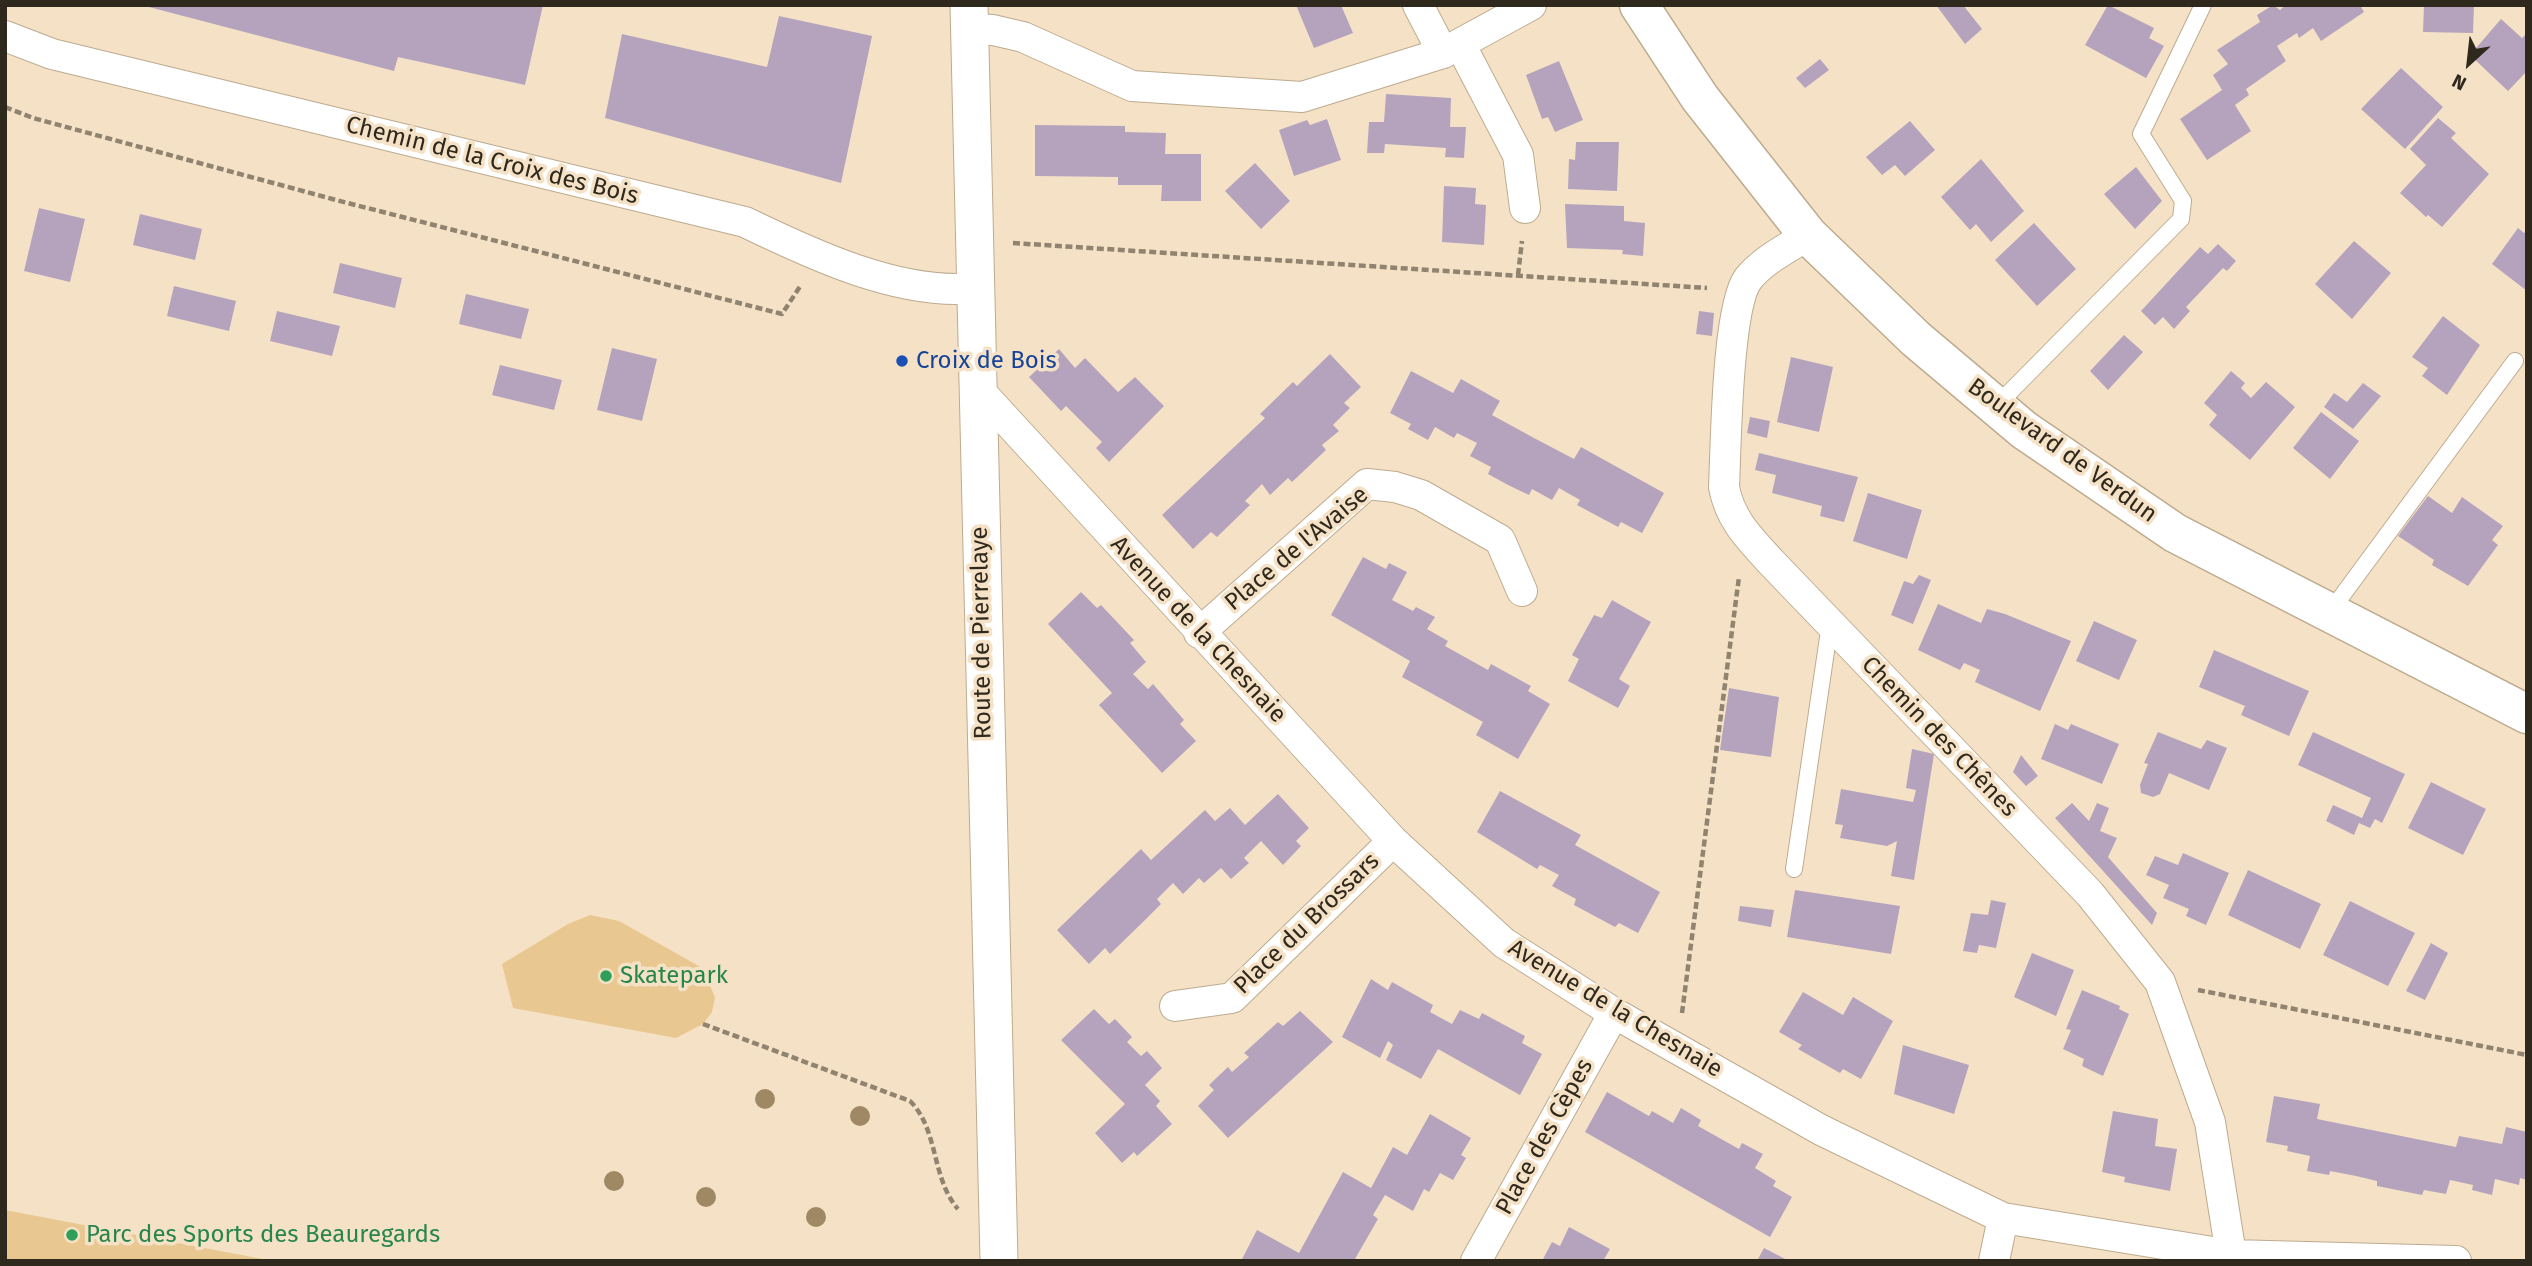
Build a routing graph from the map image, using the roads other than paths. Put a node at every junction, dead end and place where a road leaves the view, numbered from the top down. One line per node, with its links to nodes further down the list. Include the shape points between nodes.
1 (1418, 5): 7 (street)
2 (1531, 5): 7 (street)
3 (1639, 5): 9 (main road, Boulevard de Verdun, via 1700,98)
4 (2203, 5): 13 (lane, via 2141,134 2183,201 2181,219)
5 (969, 17): 7 (street, via 1132,86 1302,97); 10 (street, Route de Pierrelaye)
6 (5, 36): 10 (street, Chemin de la Croix des Bois, via 52,54 745,222 818,258 949,291)
7 (1452, 49): 8 (street, via 1518,155)
8 (1525, 208)
9 (1808, 234): 13 (main road, Boulevard de Verdun, via 1916,339); 16 (street, Chemin des Chênes, via 1760,266 1738,300 1724,486 1727,504 1744,533)
10 (975, 288): 12 (street, Route de Pierrelaye)
11 (2515, 361): 15 (lane)
12 (976, 387): 17 (street, Avenue de la Chesnaie); 24 (street, Route de Pierrelaye)
13 (1996, 406): 15 (main road, Boulevard de Verdun, via 2175,533)
14 (1522, 591): 17 (street, Place de l'Avaise, via 1500,540 1421,495 1367,484)
15 (2330, 612): 18 (main road, Boulevard de Verdun)
16 (1830, 624): 20 (lane); 25 (street, Chemin des Chênes, via 2090,894 2160,982 2210,1122)
17 (1199, 633): 19 (street, Avenue de la Chesnaie)
18 (2527, 714)
19 (1393, 841): 21 (street, Place du Brossars, via 1232,998); 22 (street, Avenue de la Chesnaie, via 1504,943)
20 (1794, 869)
21 (1175, 1006)
22 (1614, 1013): 23 (street, Avenue de la Chesnaie, via 1821,1130); 26 (street, Place des Cèpes)
23 (2003, 1217): 25 (street, Avenue de la Chesnaie); 27 (street)
24 (998, 1243)
25 (2232, 1258): 28 (street, Avenue de la Chesnaie)
26 (1476, 1261)
27 (1994, 1261)
28 (2456, 1261)

